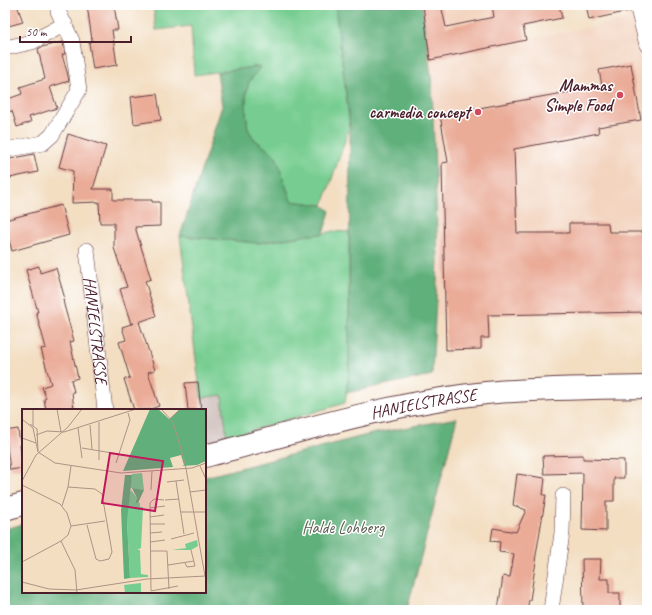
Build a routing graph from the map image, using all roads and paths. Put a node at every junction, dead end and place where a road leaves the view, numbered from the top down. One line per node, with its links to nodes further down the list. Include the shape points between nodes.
1 (58, 5): 3 (street, via 58,11)
2 (637, 5): 4 (street)
3 (65, 24): 5 (street, via 32,42); 6 (street, via 72,42 79,90 52,135 43,143)
4 (647, 45)
5 (5, 48)
6 (5, 150)
7 (87, 250): 9 (street, HANIELSTRASSE)
8 (647, 387): 10 (main road, HANIELSTRASSE, via 562,388 486,393 422,402 367,413)
9 (104, 409)
10 (206, 456)
11 (563, 496): 14 (street, via 562,533)
12 (22, 504): 13 (main road)
13 (5, 509)
14 (551, 610)

